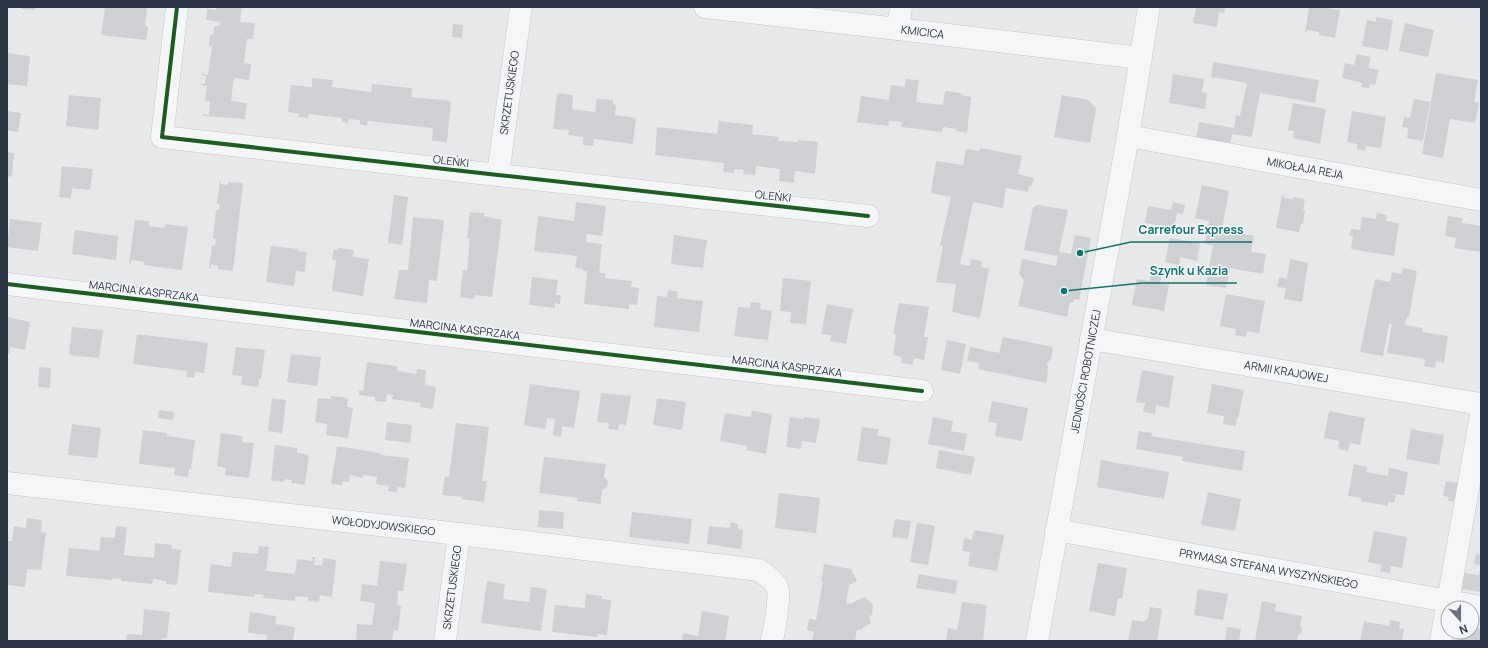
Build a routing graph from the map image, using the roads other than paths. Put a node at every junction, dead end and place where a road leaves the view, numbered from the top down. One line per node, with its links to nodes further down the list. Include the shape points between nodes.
1 (178, 7): 9 (street, OLEŃKI, via 162,137)
2 (704, 7): 6 (street, KMICICA)
3 (901, 7): 6 (street)
4 (1149, 7): 7 (street, JEDNOŚCI ROBOTNICZEJ)
5 (515, 8): 9 (street, SKRZETUSKIEGO)
6 (898, 29): 7 (street, KMICICA)
7 (1140, 58): 8 (street, JEDNOŚCI ROBOTNICZEJ)
8 (1128, 136): 10 (street, MIKOŁAJA REJA); 13 (street, JEDNOŚCI ROBOTNICZEJ)
9 (498, 175): 11 (street, OLEŃKI)
10 (1481, 200)
11 (868, 216)
12 (7, 284): 14 (street, MARCINA KASPRZAKA)
13 (1091, 339): 15 (street, ARMII KRAJOWEJ); 18 (street, JEDNOŚCI ROBOTNICZEJ)
14 (922, 391)
15 (1481, 404)
16 (1481, 415): 21 (street)
17 (7, 483): 19 (street, WOŁODYJOWSKIEGO)
18 (1056, 530): 20 (street, PRYMASA STEFANA WYSZYŃSKIEGO); 24 (street, JEDNOŚCI ROBOTNICZEJ)
19 (459, 534): 22 (street, SKRZETUSKIEGO); 23 (street, WOŁODYJOWSKIEGO, via 759,570 778,588)
20 (1442, 600)
21 (1448, 600)
22 (445, 641)
23 (772, 641)
24 (1037, 641)

